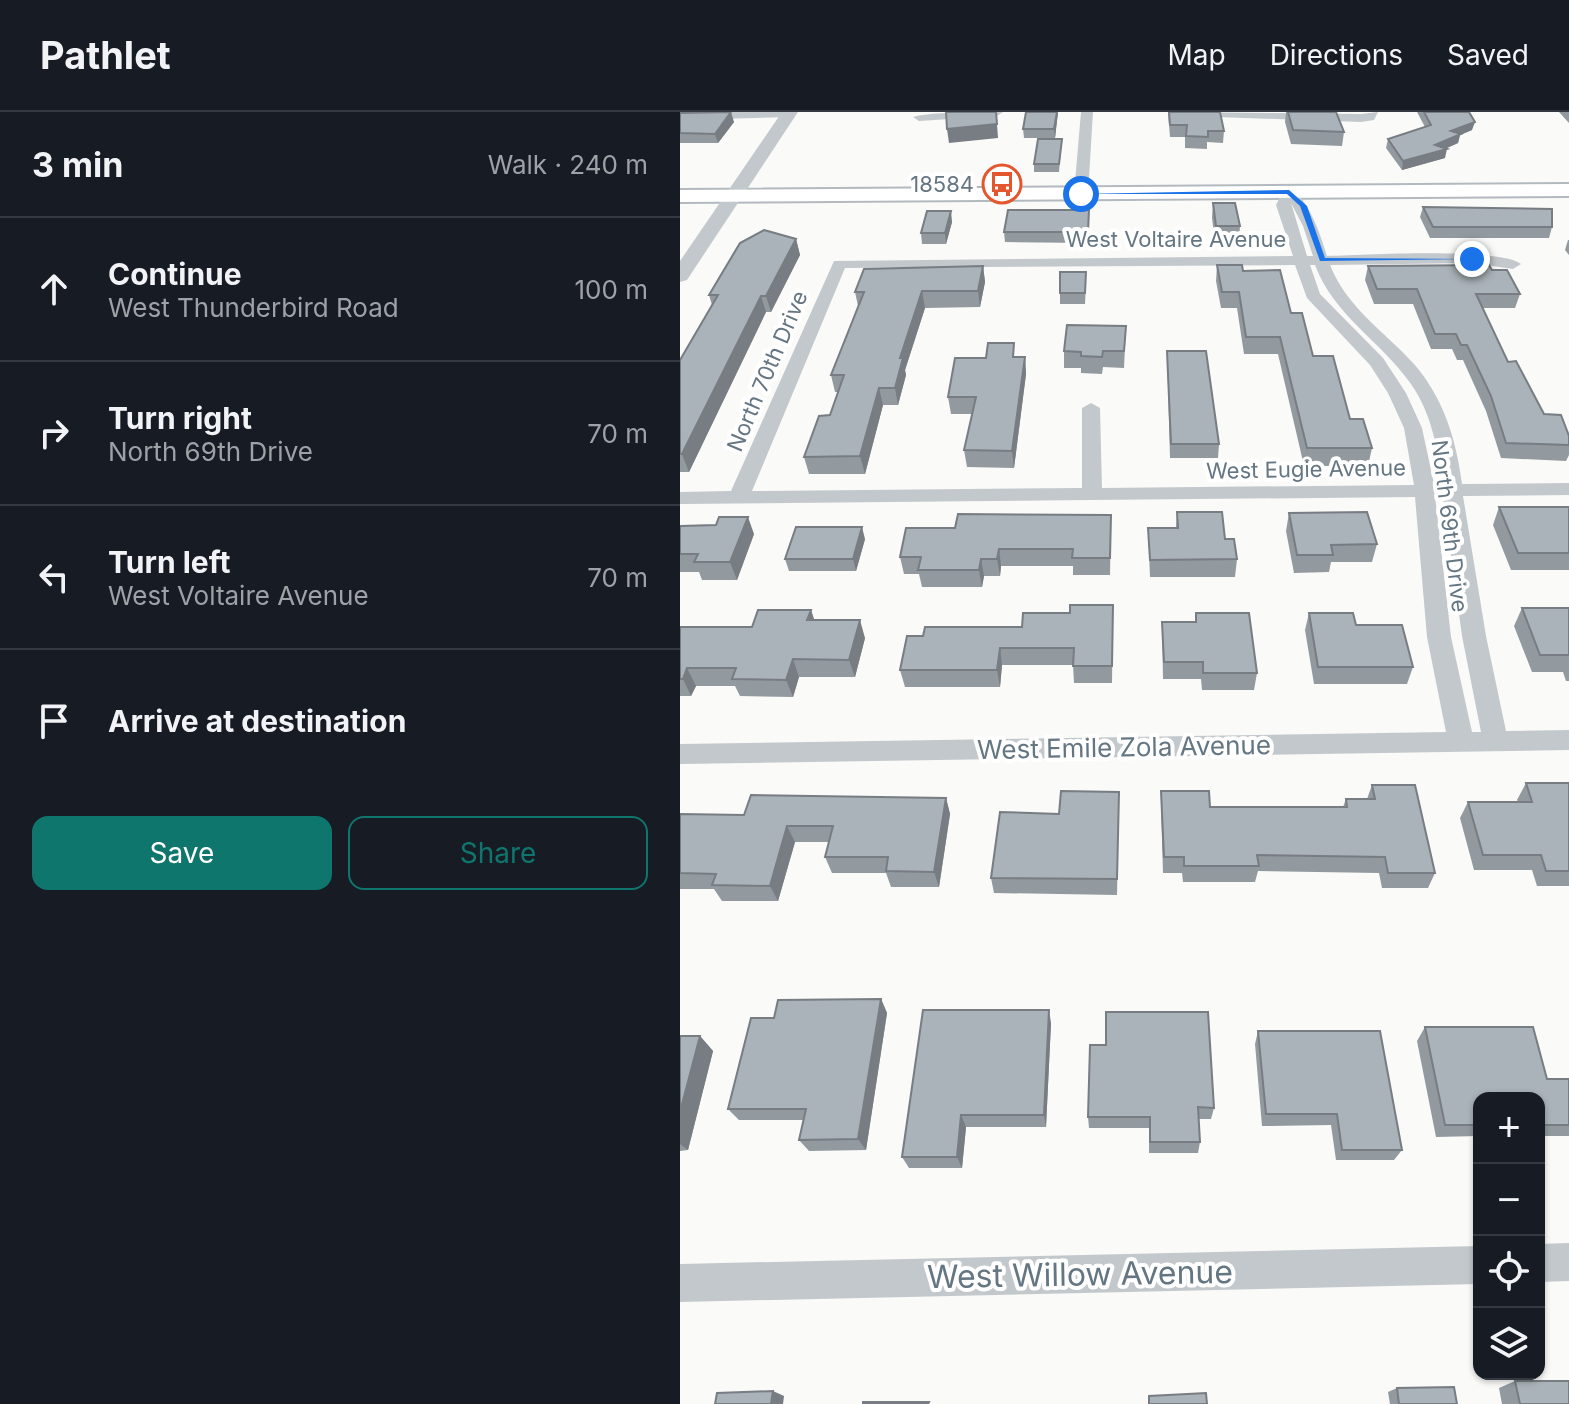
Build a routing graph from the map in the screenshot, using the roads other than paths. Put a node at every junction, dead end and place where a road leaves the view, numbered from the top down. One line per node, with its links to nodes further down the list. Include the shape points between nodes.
1 (997, 112): 8 (street)
2 (1087, 112): 11 (street)
3 (1188, 112): 4 (street, via 1289,118)
4 (1371, 114)
5 (788, 115): 7 (street); 13 (street)
6 (680, 116): 7 (street)
7 (750, 116)
8 (919, 117)
9 (1569, 190): 10 (main road)
10 (1289, 192): 11 (main road); 14 (street, North 69th Drive, via 1283,205); 15 (street, North 69th Drive, via 1304,206)
11 (1081, 194): 13 (main road)
12 (680, 196): 13 (main road)
13 (734, 196): 18 (street)
14 (1301, 260): 15 (street, West Voltaire Avenue); 16 (street, West Voltaire Avenue); 20 (street, North 69th Drive, via 1313,295)
15 (1322, 260): 17 (street, West Voltaire Avenue, via 1472,259); 19 (street, North 69th Drive, via 1336,293)
16 (839, 264): 26 (street, North 70th Drive)
17 (1513, 264)
18 (680, 276)
19 (1404, 364): 20 (street); 23 (street, North 69th Drive, via 1436,415)
20 (1381, 368): 24 (street, North 69th Drive, via 1413,428)
21 (1091, 408): 25 (street)
22 (1569, 489): 23 (street, West Eugie Avenue)
23 (1454, 491): 24 (street, West Eugie Avenue); 30 (street, North 69th Drive, via 1477,657)
24 (1425, 492): 25 (street, West Eugie Avenue); 29 (street, North 69th Drive, via 1439,637)
25 (1092, 496): 26 (street, West Eugie Avenue)
26 (739, 497): 27 (street, West Eugie Avenue)
27 (680, 498)
28 (1569, 740): 30 (street, West Emile Zola Avenue)
29 (1461, 741): 30 (street, West Emile Zola Avenue); 31 (street, West Emile Zola Avenue)
30 (1496, 741)
31 (680, 754)
32 (1569, 1262): 33 (street)
33 (1545, 1263)
34 (1473, 1265): 35 (street, West Willow Avenue)
35 (680, 1283)

